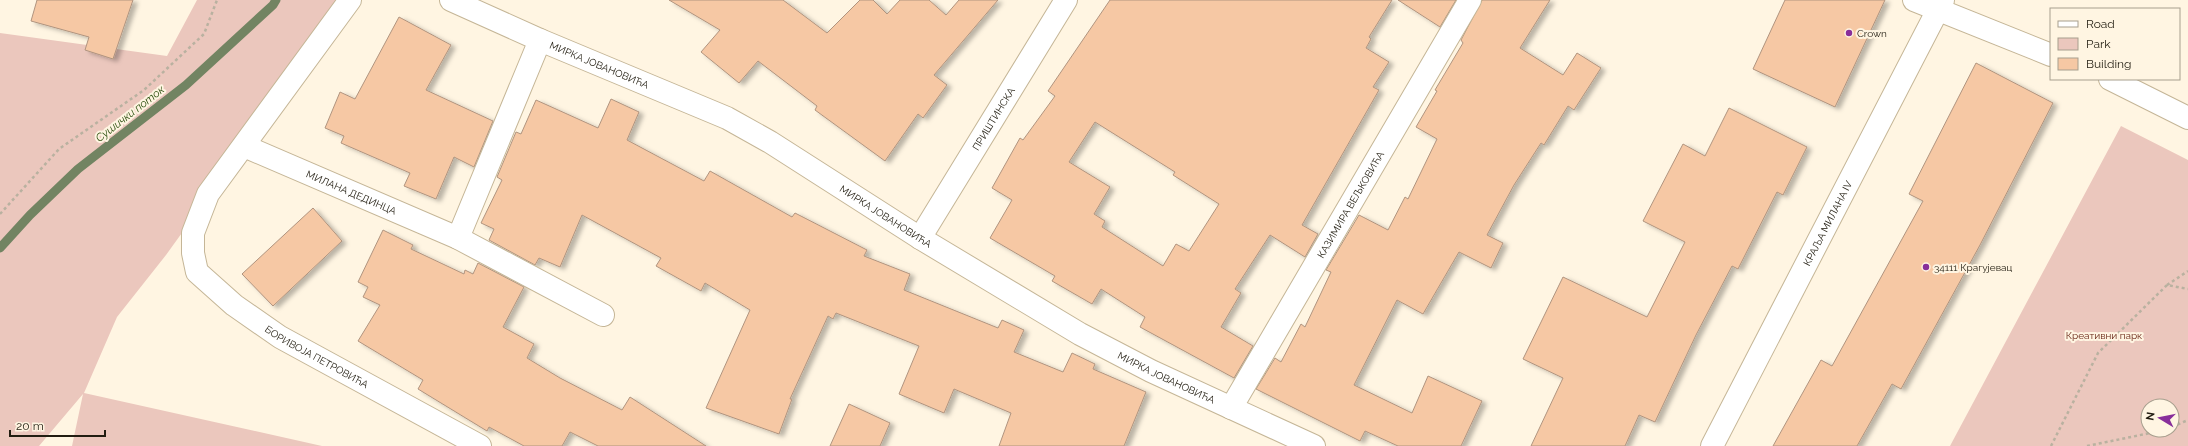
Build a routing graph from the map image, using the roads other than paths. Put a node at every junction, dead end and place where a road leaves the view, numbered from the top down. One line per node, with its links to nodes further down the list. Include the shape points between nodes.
1 (350, 0): 11 (street, БОРИВОЈА ПЕТРОВИЋА)
2 (451, 0): 7 (street, МИРКА ЈОВАНОВИЋА)
3 (1066, 0): 13 (street, ПРИШТИНСКА)
4 (1470, 0): 15 (street, КАЗИМИРА ВЕЉКОВИЋА)
5 (1914, 0): 6 (street)
6 (1940, 5): 8 (street); 18 (street, КРАЉА МИЛАНА IV)
7 (540, 40): 12 (street); 13 (street, МИРКА ЈОВАНОВИЋА, via 727,118 770,142)
8 (2050, 55)
9 (2112, 80): 10 (street)
10 (2188, 118)
11 (244, 146): 12 (street, МИЛАНА ДЕДИНЦА); 16 (street, БОРИВОЈА ПЕТРОВИЋА, via 208,194 193,233 192,253 197,272 234,305 280,337)
12 (458, 238): 14 (street, МИЛАНА ДЕДИНЦА)
13 (920, 238): 15 (street, МИРКА ЈОВАНОВИЋА, via 1080,334)
14 (603, 315)
15 (1231, 408): 17 (street, МИРКА ЈОВАНОВИЋА)
16 (480, 446)
17 (1314, 446)
18 (1712, 446)

